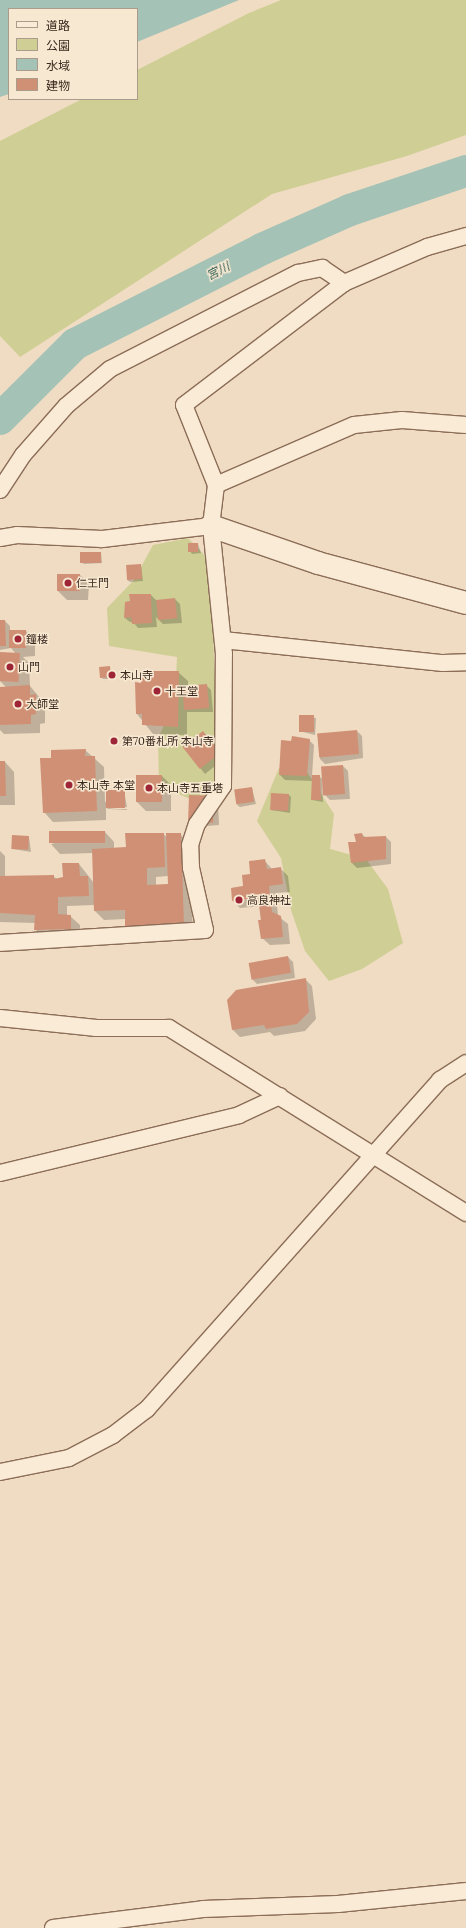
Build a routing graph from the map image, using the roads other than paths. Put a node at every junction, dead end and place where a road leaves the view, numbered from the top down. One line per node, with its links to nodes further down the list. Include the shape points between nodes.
1 (466, 236): 2 (street, via 427,247)
2 (344, 283): 4 (street, via 184,405); 5 (street, via 322,268 298,273 110,369 66,406 23,454)
3 (466, 425): 4 (street, via 402,420 354,425)
4 (216, 485): 6 (street)
5 (0, 490)
6 (211, 526): 7 (street, via 102,539 17,535); 8 (street, via 318,562); 9 (street)
7 (0, 538)
8 (466, 603)
9 (223, 640): 10 (street, via 443,663); 11 (street, via 223,786 197,824 190,845 191,868 205,930)
10 (466, 662)
11 (0, 944)
12 (0, 1018): 14 (street, via 96,1028 169,1028)
13 (466, 1063): 15 (street, via 440,1080)
14 (280, 1096): 15 (street); 16 (street, via 240,1115)
15 (372, 1156): 17 (street); 18 (street, via 147,1409 113,1435 69,1458)
16 (0, 1173)
17 (466, 1213)
18 (0, 1472)
19 (466, 1892): 20 (street, via 338,1904 203,1909)
20 (53, 1928)

